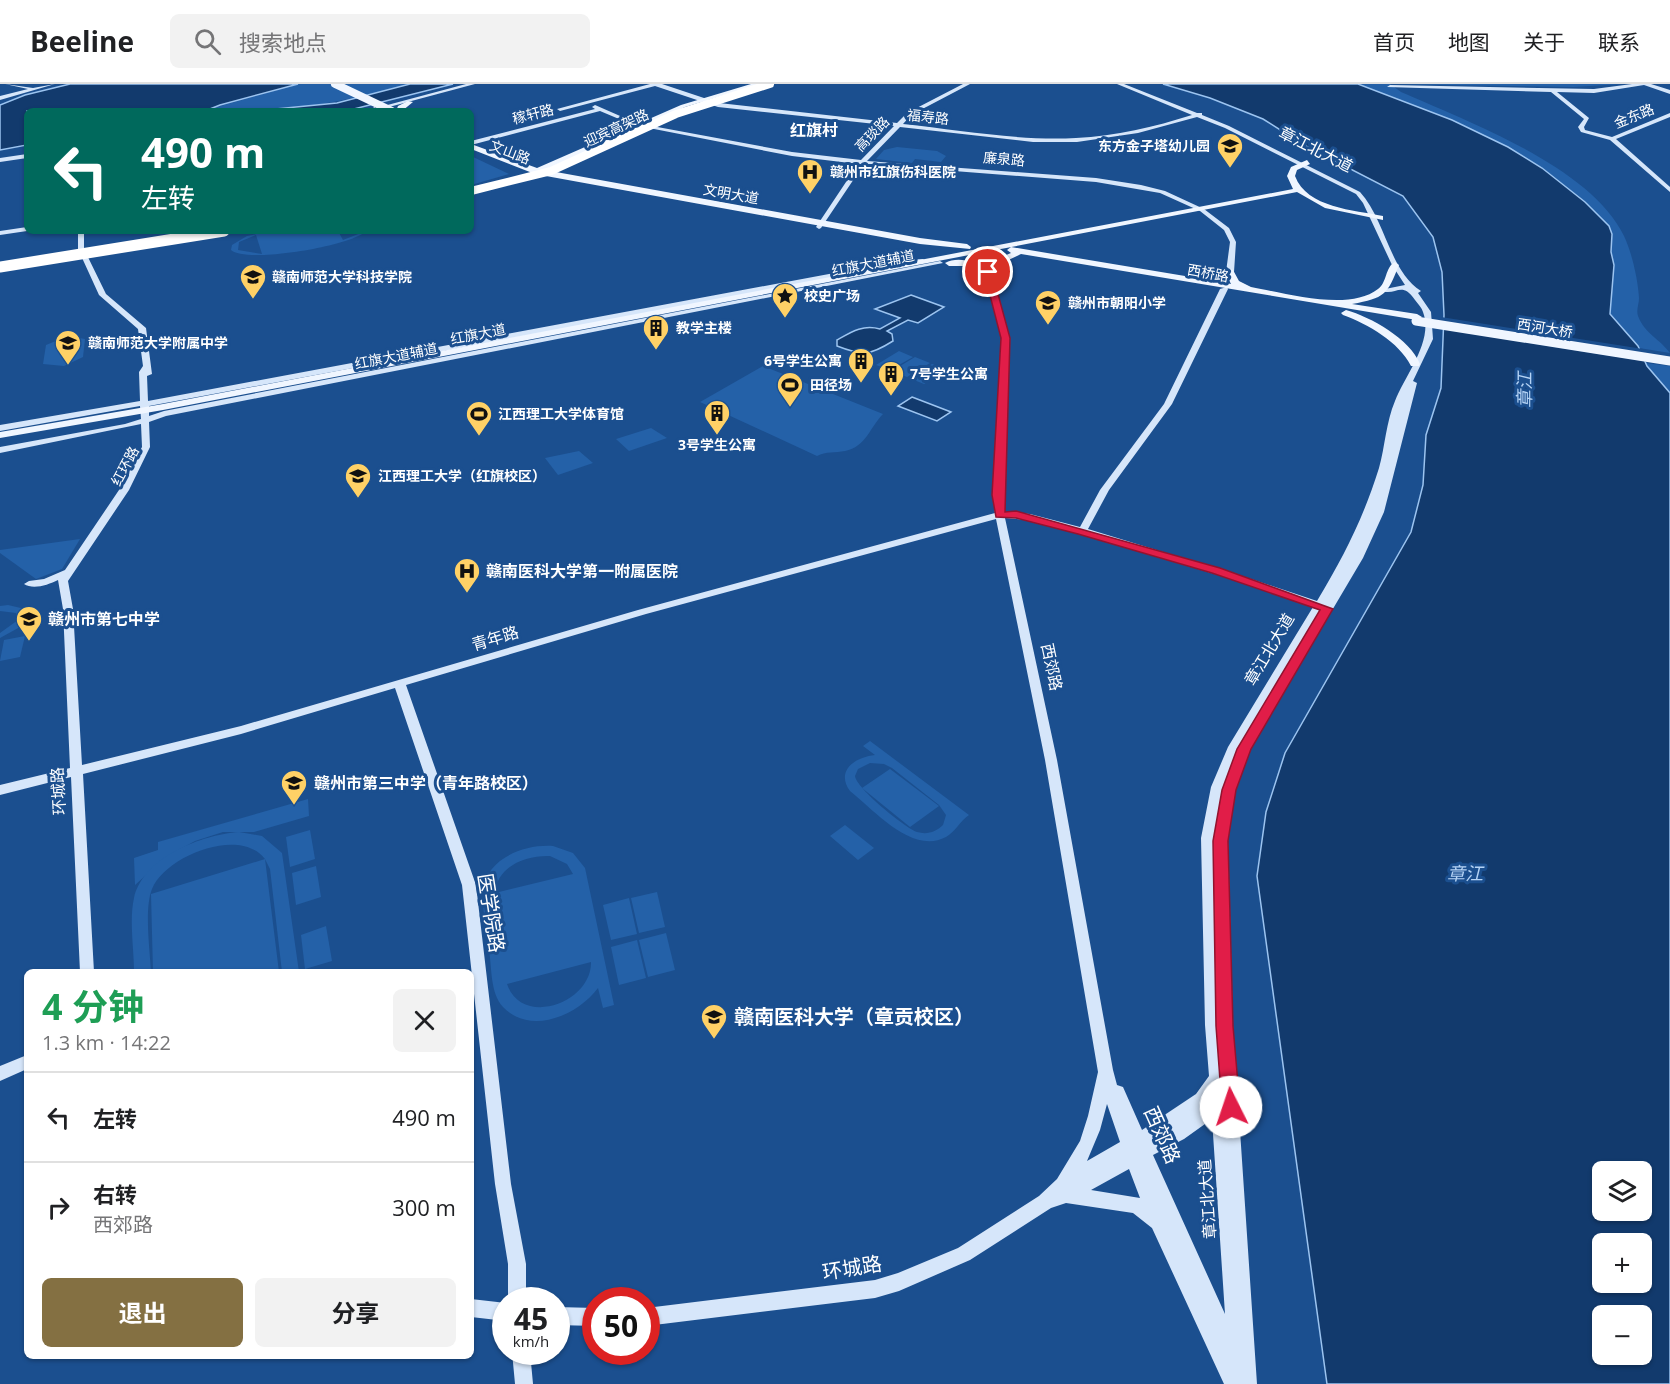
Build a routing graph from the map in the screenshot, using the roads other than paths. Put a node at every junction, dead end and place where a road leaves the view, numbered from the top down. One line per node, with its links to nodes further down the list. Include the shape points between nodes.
1 (8, 84): 19 (street)
2 (47, 84): 19 (street)
3 (52, 84): 19 (street)
4 (329, 84): 26 (main road, bridge)
5 (335, 84): 27 (main road, bridge)
6 (472, 84): 28 (street)
7 (477, 84): 23 (street)
8 (657, 84): 24 (street, 福寿路); 25 (street)
9 (758, 84): 24 (main road)
10 (763, 84): 50 (highway, 迎宾高架路, bridge, via 672,113 547,170)
11 (770, 84): 51 (highway, 迎宾高架路, bridge, via 675,114 558,169)
12 (775, 84): 24 (main road)
13 (963, 84): 35 (street, 高琰路, via 919,104)
14 (967, 84): 35 (street, 高琰路, via 922,105)
15 (1120, 84): 33 (street, 章江北大道)
16 (1127, 84): 33 (street, 章江北大道)
17 (1646, 84): 20 (street, via 1594,91); 21 (street, 金东路)
18 (1390, 87): 20 (street)
19 (33, 88): 22 (street)
20 (1553, 91): 38 (street, via 1587,119 1581,127 1583,131)
21 (1670, 91)
22 (0, 97)
23 (410, 102): 29 (street); 30 (main road)
24 (706, 102): 35 (street, 福寿路); 36 (main road); 37 (main road)
25 (586, 103): 31 (street); 32 (street)
26 (387, 108)
27 (387, 108)
28 (392, 108)
29 (392, 108)
30 (400, 108)
31 (560, 109)
32 (601, 110): 36 (street); 39 (street, 稼轩路)
33 (1198, 114): 35 (street, 福寿路, via 1143,133 1056,141); 45 (street, 章江北大道)
34 (1670, 116): 38 (street, 金东路)
35 (896, 124): 44 (street, 高琰路)
36 (640, 126): 46 (main road)
37 (652, 128): 44 (street, 廉泉路, via 748,147); 47 (main road)
38 (1616, 137): 49 (street, 金东路); 54 (street, 金东路)
39 (474, 145)
40 (474, 147): 46 (main road, 文山路)
41 (474, 147): 48 (main road, 文山路)
42 (24, 155): 43 (street)
43 (0, 159)
44 (860, 162): 55 (street, 廉泉路, via 1115,183 1162,193); 57 (street, 高琰路)
45 (1305, 163): 53 (main road, via 1294,169 1291,176); 56 (street, 章江北大道, via 1364,193 1373,202)
46 (539, 174): 47 (main road, 文明大道); 48 (main road, 文明大道); 57 (main road, 文明大道)
47 (549, 174): 57 (main road, 文明大道)
48 (528, 177): 52 (main road, 文明大道)
49 (1670, 184)
50 (474, 189)
51 (474, 189)
52 (474, 189)
53 (1298, 190): 55 (main road); 56 (main road, via 1333,207)
54 (1670, 190)
55 (1202, 209): 58 (main road); 79 (street, 廉泉路, via 1233,237 1235,254)
56 (1376, 217): 77 (street, 章江北大道)
57 (817, 225): 67 (main road, 文明大道); 70 (main road, 文明大道)
58 (1108, 227): 66 (main road); 70 (main road)
59 (24, 229): 60 (street)
60 (0, 233)
61 (82, 234): 71 (street)
62 (185, 234): 71 (main road)
63 (193, 234): 76 (highway, bridge)
64 (204, 234): 71 (highway, bridge)
65 (210, 234): 71 (main road)
66 (1038, 242): 68 (main road); 72 (main road, via 1033,247)
67 (923, 246): 69 (main road, 文明大道); 74 (main road, via 932,254)
68 (1006, 249): 70 (main road); 72 (main road, 西桥路)
69 (976, 250): 70 (main road, 文明大道); 74 (main road, 红旗大道)
70 (991, 250): 73 (main road, 西桥路); 75 (main road, 红旗大道)
71 (86, 252): 76 (highway, bridge); 93 (street, 红环路, via 103,296 142,328)
72 (1039, 252): 80 (main road, 西桥路)
73 (1018, 254): 78 (main road, via 996,263); 81 (main road, 西桥路)
74 (923, 261): 93 (main road, 红旗大道)
75 (940, 263): 78 (main road, via 971,263); 93 (main road, 红旗大道)
76 (0, 266)
77 (1398, 267): 82 (main road); 83 (street, 章江北大道)
78 (988, 272): 99 (street, 西郊路, via 1005,338)
79 (1230, 272): 80 (main road, via 1217,281); 84 (main road, via 1235,283)
80 (1192, 279): 84 (main road, 西桥路)
81 (1224, 289): 86 (main road, 西桥路); 100 (street, via 1168,404 1106,490)
82 (1389, 290): 83 (street); 85 (main road, via 1362,300); 87 (main road, via 1372,303)
83 (1417, 291): 89 (street, 章江北大道, via 1429,321); 103 (street, 章江北大道, via 1434,313 1433,345 1411,388 1379,512 1358,558)
84 (1260, 292): 85 (main road, 西桥路)
85 (1328, 303): 87 (main road, 西桥路)
86 (1340, 311): 87 (main road, 西桥路); 92 (main road, via 1365,320 1410,353)
87 (1388, 315): 88 (main road, 西桥路); 89 (main road, via 1375,323 1408,348)
88 (1417, 319): 90 (main road, 西河大桥, bridge); 91 (main road, 西河大桥, bridge)
89 (1426, 347): 92 (street, 章江北大道)
90 (1670, 357)
91 (1670, 362)
92 (1415, 364): 103 (street, 章江北大道, via 1398,403 1370,510)
93 (148, 411): 94 (street); 96 (main road, 红旗大道); 98 (street, via 127,426); 101 (street, 红环路, via 146,447 124,490)
94 (0, 428)
95 (0, 435): 96 (main road)
96 (19, 436): 97 (main road, 红旗大道)
97 (0, 443)
98 (0, 450)
99 (1000, 515): 100 (street, via 1016,514); 104 (street, 青年路, via 642,612); 109 (street, 西郊路, via 1051,760)
100 (1082, 532): 103 (street)
101 (66, 573): 102 (street); 105 (street, 环城路, via 63,581)
102 (29, 584)
103 (1323, 607): 111 (street, 章江北大道, via 1244,749 1229,790 1221,841 1225,1026); 111 (street, 章江北大道, via 1234,747 1217,788 1209,838)
104 (400, 685): 105 (street, 青年路); 115 (street, 医学院路, via 469,885)
105 (77, 771): 106 (street, 青年路); 107 (street, 环城路)
106 (0, 790)
107 (87, 969)
108 (24, 1063): 110 (street)
109 (1106, 1070): 112 (street, 西郊路); 113 (street, via 1099,1110)
110 (0, 1074)
111 (1222, 1089): 112 (street, via 1202,1099); 112 (street, 环城路, via 1178,1133); 120 (street, 章江北大道); 123 (street, 章江北大道)
112 (1136, 1148): 113 (street, 环城路); 113 (street, 环城路, via 1103,1159); 114 (street, 西郊路); 120 (street, 西郊路)
113 (1062, 1191): 114 (street, via 1136,1205); 118 (street, 环城路, via 964,1254 899,1282 875,1289)
114 (1160, 1223): 122 (street, 西郊路)
115 (517, 1287)
116 (474, 1308): 117 (street)
117 (492, 1310)
118 (660, 1315)
119 (522, 1365): 121 (street)
120 (1238, 1375): 123 (street, 西郊路)
121 (524, 1384)
122 (1234, 1384)
123 (1247, 1384)

